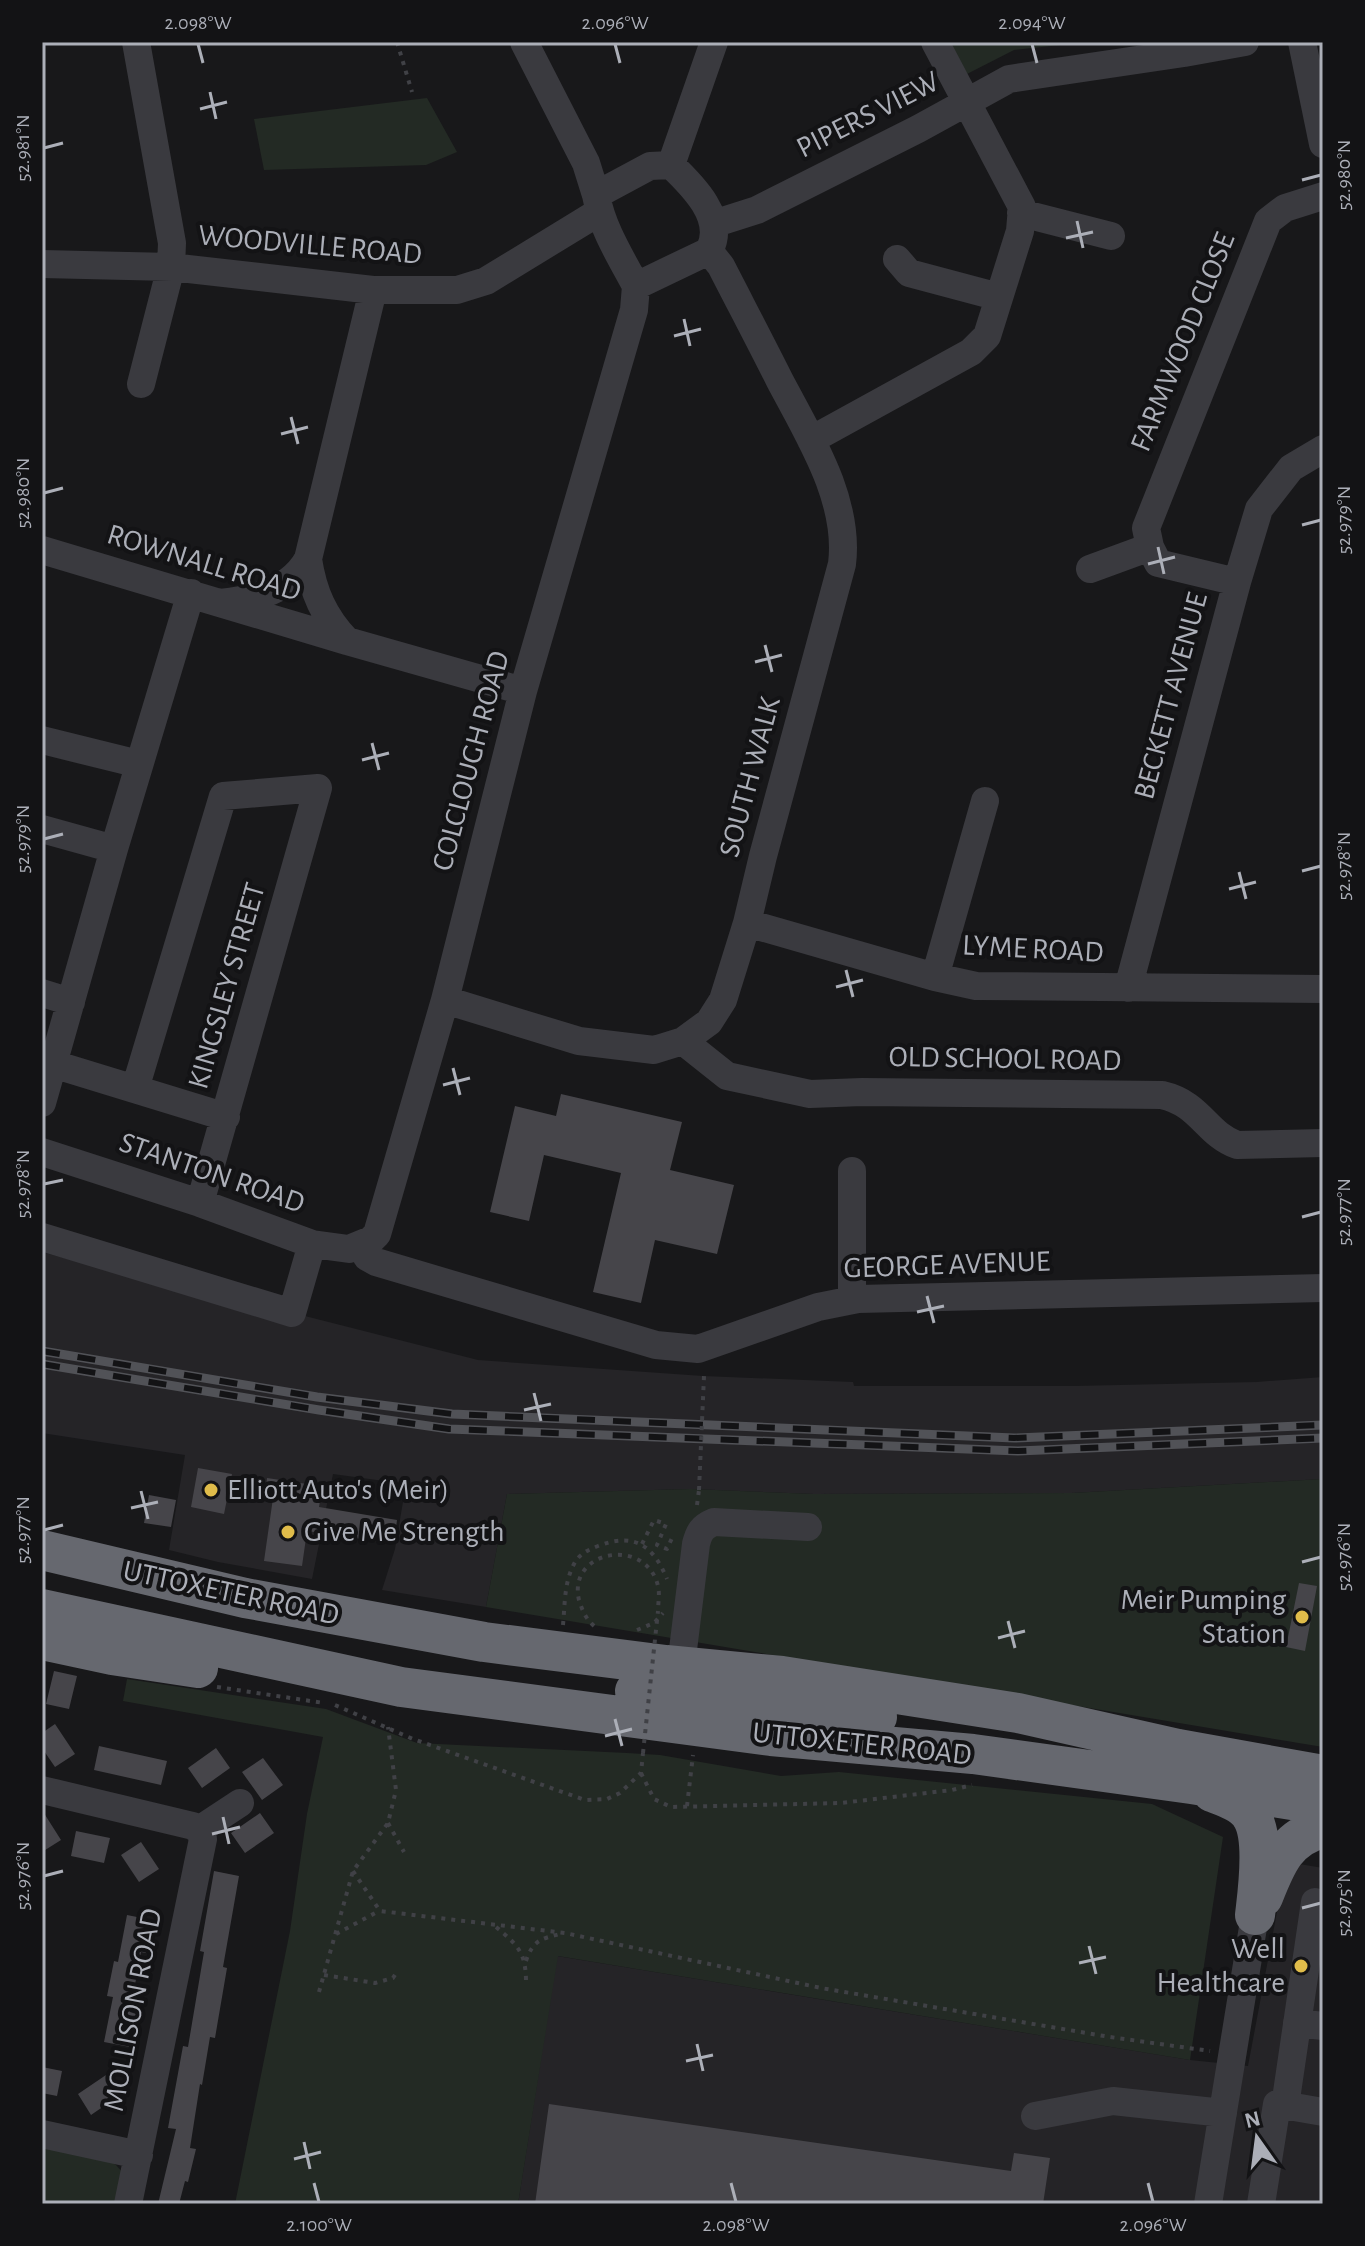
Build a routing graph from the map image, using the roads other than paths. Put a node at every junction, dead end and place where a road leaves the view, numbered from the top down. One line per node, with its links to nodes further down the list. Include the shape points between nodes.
1 (524, 42): 12 (street, via 586,163)
2 (714, 42): 10 (street)
3 (935, 42): 8 (street)
4 (1245, 42): 7 (street, PIPERS VIEW)
5 (1302, 42): 9 (street)
6 (140, 43): 18 (street, via 172,243)
7 (1183, 48): 8 (street, PIPERS VIEW, via 1009,79)
8 (966, 103): 13 (street); 15 (street, PIPERS VIEW)
9 (1323, 144)
10 (671, 165): 12 (street, WOODVILLE ROAD, via 650,166); 15 (street, SOUTH WALK, via 697,191)
11 (1323, 196): 25 (street, FARMWOOD CLOSE, via 1285,208 1268,221 1146,528)
12 (597, 204): 19 (street); 20 (street, WOODVILLE ROAD, via 486,281 457,290)
13 (1021, 213): 14 (street); 21 (street)
14 (1111, 236)
15 (711, 237): 19 (street, PIPERS VIEW); 23 (street, SOUTH WALK)
16 (897, 259): 21 (street, via 909,273)
17 (42, 264): 18 (street, WOODVILLE ROAD)
18 (171, 267): 20 (street, WOODVILLE ROAD); 22 (street)
19 (636, 286): 33 (street, COLCLOUGH ROAD, via 634,310)
20 (373, 290): 27 (street)
21 (999, 297): 23 (street, via 987,336 971,352)
22 (141, 384)
23 (811, 440): 39 (street, SOUTH WALK, via 836,503 842,564)
24 (1323, 449): 29 (street, BECKETT AVENUE, via 1291,468 1259,509)
25 (1150, 547): 28 (street); 29 (street, via 1158,563)
26 (42, 550): 30 (street, ROWNALL ROAD)
27 (308, 559): 31 (street, via 301,572 275,590); 32 (street, via 313,589)
28 (1090, 569)
29 (1237, 582): 41 (street, BECKETT AVENUE)
30 (191, 593): 31 (street, ROWNALL ROAD); 35 (street)
31 (220, 603): 32 (street, ROWNALL ROAD)
32 (347, 641): 33 (street, ROWNALL ROAD)
33 (523, 691): 44 (street, COLCLOUGH ROAD)
34 (42, 740): 35 (street)
35 (139, 764): 38 (street)
36 (985, 801): 40 (street)
37 (42, 829): 38 (street)
38 (114, 849): 45 (street)
39 (747, 923): 40 (street, LYME ROAD); 46 (street, SOUTH WALK, via 723,1000 709,1022)
40 (935, 977): 41 (street, LYME ROAD, via 976,986)
41 (1128, 988): 42 (street, LYME ROAD)
42 (1323, 989)
43 (42, 993): 45 (street)
44 (445, 1000): 46 (street, SOUTH WALK, via 579,1041 654,1050); 57 (street, COLCLOUGH ROAD, via 435,1063 381,1224)
45 (71, 1002): 47 (street)
46 (683, 1041): 51 (street, OLD SCHOOL ROAD, via 727,1076 810,1094 1162,1095 1190,1106 1237,1145)
47 (53, 1064): 48 (street); 49 (street)
48 (135, 1089): 50 (street); 50 (street, KINGSLEY STREET, via 223,796 318,788)
49 (42, 1103)
50 (226, 1117): 54 (street, KINGSLEY STREET)
51 (1323, 1143)
52 (42, 1152): 54 (street, STANTON ROAD)
53 (852, 1171): 59 (street)
54 (200, 1203): 56 (street, STANTON ROAD)
55 (42, 1237): 56 (street, via 292,1313)
56 (312, 1244): 57 (street, STANTON ROAD, via 349,1249)
57 (361, 1245): 59 (street, GEORGE AVENUE, via 376,1262 673,1348 698,1349)
58 (1323, 1288): 59 (street, GEORGE AVENUE)
59 (852, 1300)
60 (808, 1527): 65 (street, via 714,1522 699,1532)
61 (42, 1550): 65 (highway, UTTOXETER ROAD, via 245,1598 484,1642)
62 (42, 1578): 67 (highway, via 412,1661)
63 (42, 1609): 66 (highway)
64 (42, 1640): 66 (highway, via 234,1674)
65 (693, 1667): 67 (highway, UTTOXETER ROAD, via 1018,1713)
66 (401, 1687): 67 (highway, UTTOXETER ROAD, via 771,1736)
67 (1185, 1766): 68 (highway, UTTOXETER ROAD); 71 (highway, UTTOXETER ROAD); 75 (highway, via 1249,1812 1255,1824 1260,1862)
68 (1323, 1775)
69 (42, 1790): 73 (street)
70 (240, 1803): 73 (street)
71 (1323, 1805)
72 (1323, 1828): 75 (highway, via 1290,1844)
73 (199, 1830): 82 (street, MOLLISON ROAD, via 203,1839)
74 (1323, 1904): 76 (street, via 1315,1902)
75 (1255, 1915): 79 (street)
76 (1310, 2024): 77 (street)
77 (1285, 2106): 78 (street); 85 (street, via 1277,2104)
78 (1323, 2112)
79 (1223, 2113): 80 (street, via 1113,2101); 84 (street)
80 (1035, 2116)
81 (42, 2134): 82 (street)
82 (139, 2155): 83 (street, MOLLISON ROAD)
83 (128, 2204)
84 (1208, 2204)
85 (1261, 2204)

